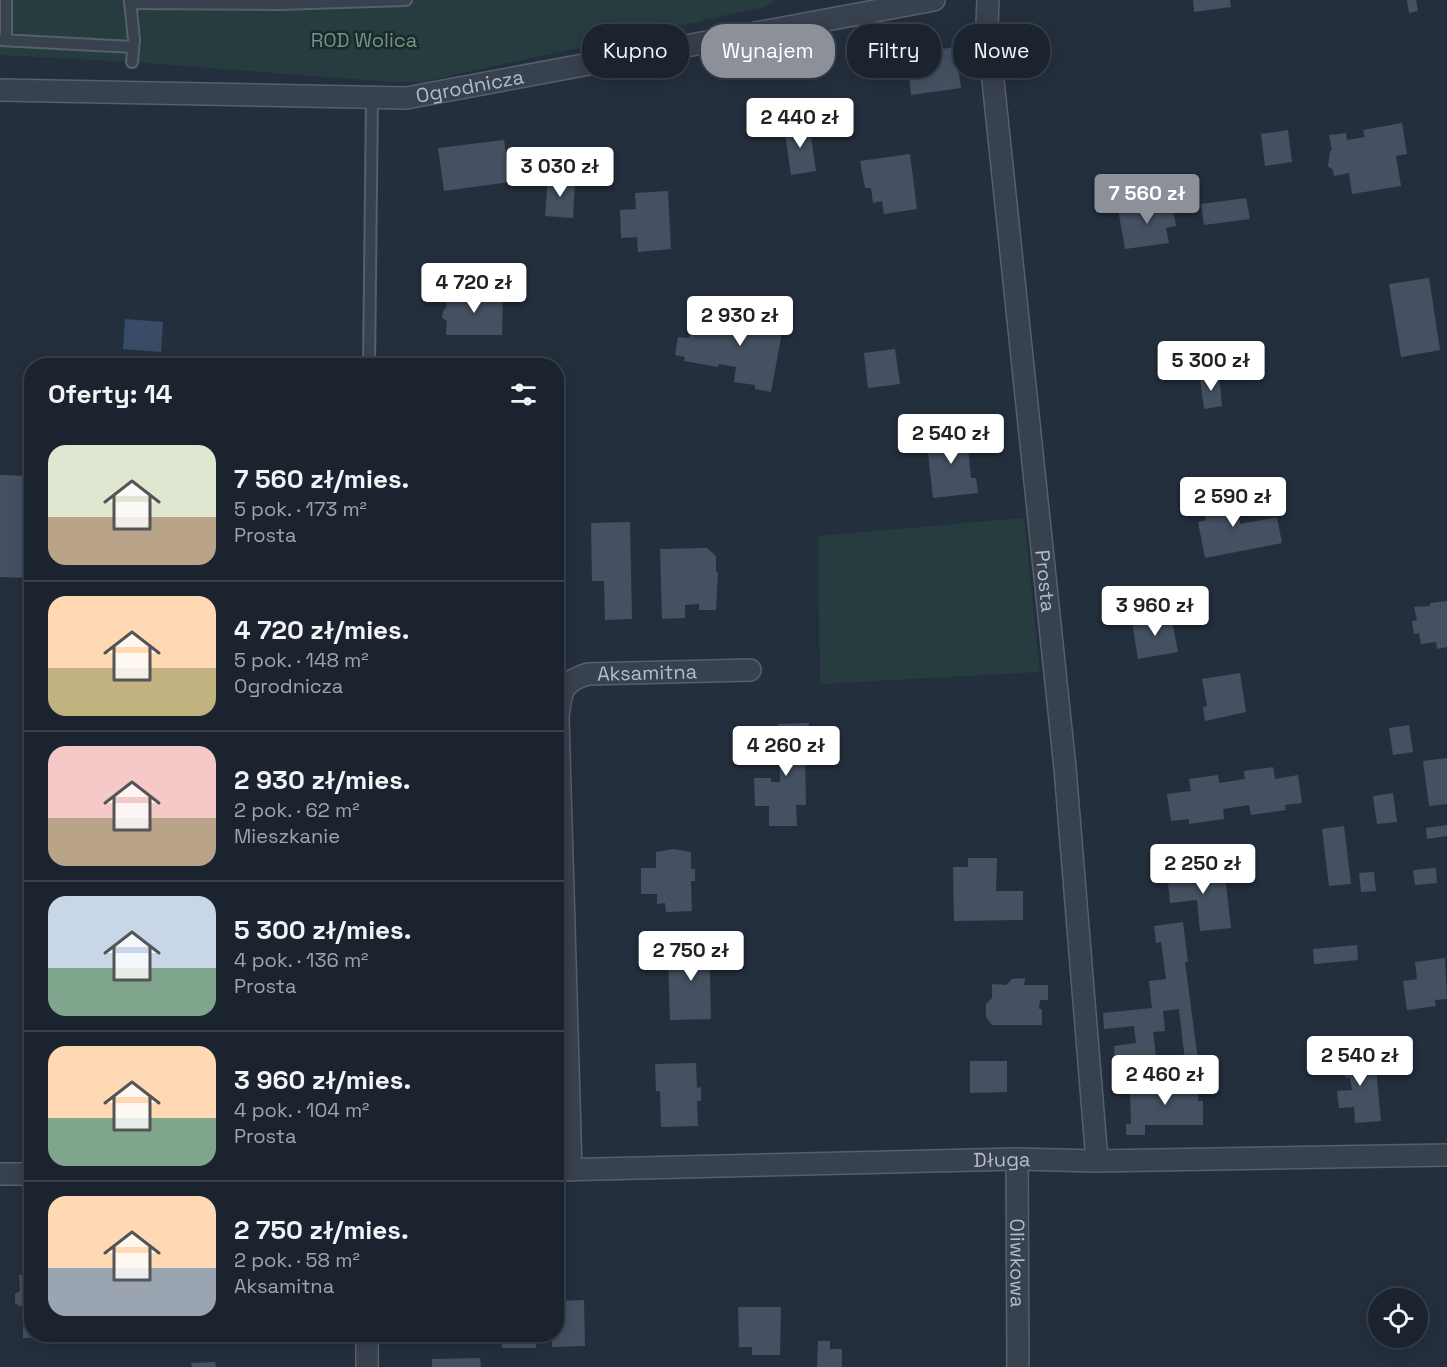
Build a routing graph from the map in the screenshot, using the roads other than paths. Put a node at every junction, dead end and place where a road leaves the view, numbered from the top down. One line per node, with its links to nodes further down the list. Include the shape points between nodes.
1 (6, 0): 7 (lane)
2 (406, 0): 6 (lane)
3 (934, 0): 11 (street, Ogrodnicza, via 406,98)
4 (988, 0): 17 (street, Prosta, via 987,23 1065,768)
5 (130, 1): 6 (lane); 8 (lane)
6 (282, 2)
7 (3, 40): 8 (lane)
8 (133, 46): 9 (lane)
9 (132, 62)
10 (0, 90): 11 (street, Ogrodnicza)
11 (372, 98): 12 (lane)
12 (369, 358)
13 (750, 670): 14 (street, Aksamitna, via 588,674 574,678)
14 (564, 688)
15 (1447, 1155): 17 (street, Długa)
16 (1017, 1159): 17 (street, Długa); 18 (street, Długa); 23 (street, Oliwkowa)
17 (1097, 1161)
18 (564, 1170)
19 (0, 1174): 20 (street)
20 (24, 1174)
21 (367, 1342): 22 (street)
22 (367, 1367)
23 (1018, 1367)

